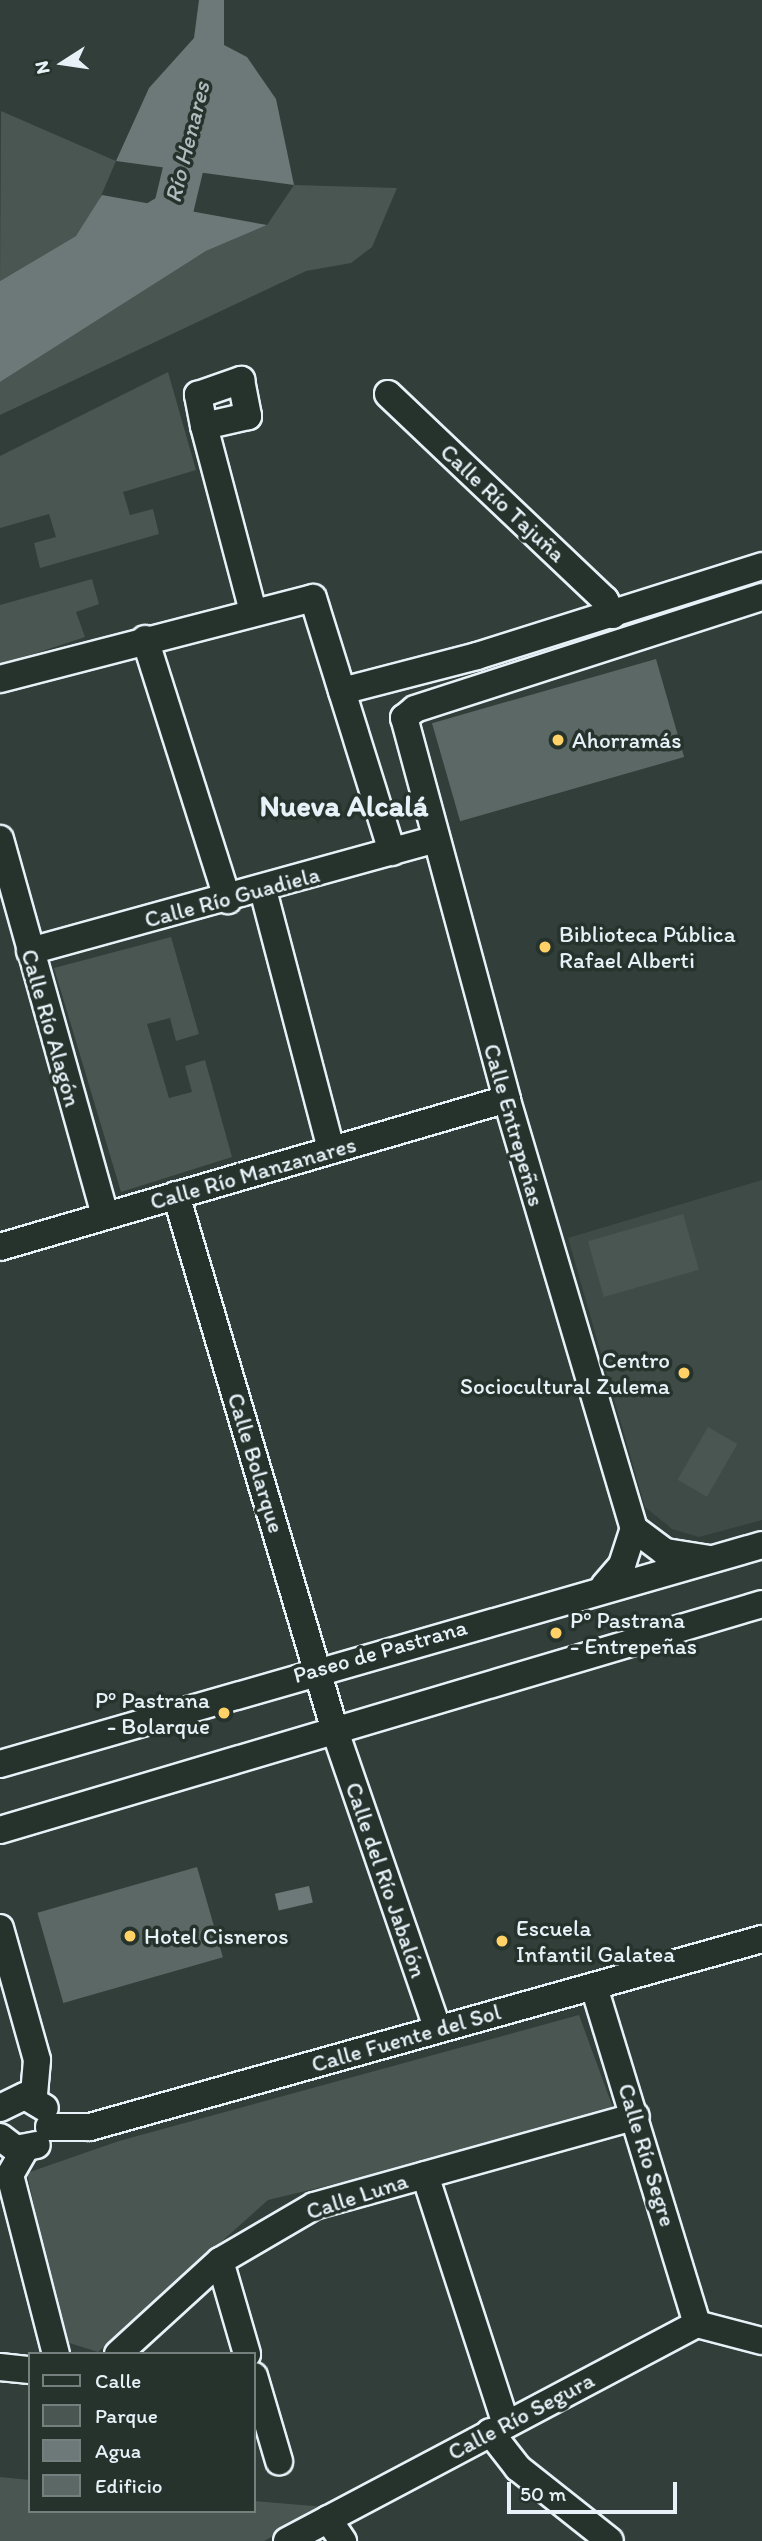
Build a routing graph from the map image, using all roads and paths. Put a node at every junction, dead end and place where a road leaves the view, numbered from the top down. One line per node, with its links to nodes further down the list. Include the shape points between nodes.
1 (388, 394): 9 (street, Calle Río Tajuña, via 605,600)
2 (204, 426): 7 (street)
3 (762, 566): 4 (street)
4 (707, 583): 6 (street); 8 (street)
5 (762, 597): 8 (street)
6 (642, 606): 9 (street); 10 (street)
7 (253, 611): 11 (street); 13 (street, via 313,598)
8 (718, 613): 10 (street)
9 (613, 615): 13 (street)
10 (656, 636): 15 (street, Calle Entrepeñas, via 415,709 404,718)
11 (145, 639): 12 (street); 18 (street)
12 (0, 679)
13 (342, 691): 16 (street)
14 (0, 839): 19 (street, Calle Río Alagón)
15 (434, 840): 16 (street, Calle Río Guadiela); 20 (street, Calle Entrepeñas)
16 (392, 852): 17 (street, Calle Río Guadiela)
17 (262, 890): 18 (street, Calle Río Guadiela); 21 (street)
18 (228, 900): 19 (street, Calle Río Guadiela)
19 (30, 951): 23 (street, Calle Río Alagón)
20 (507, 1099): 21 (street, Calle Río Manzanares); 25 (street, Calle Entrepeñas)
21 (331, 1150): 22 (street, Calle Río Manzanares)
22 (176, 1195): 23 (street, Calle Río Manzanares); 30 (street, Calle Bolarque)
23 (105, 1215): 24 (street, Calle Río Manzanares)
24 (0, 1247)
25 (634, 1530): 27 (street, via 665,1552); 28 (street, via 622,1565)
26 (762, 1545): 27 (street, Paseo de Pastrana)
27 (710, 1559): 28 (street, Paseo de Pastrana)
28 (604, 1586): 30 (street, Paseo de Pastrana)
29 (762, 1604): 31 (street, via 432,1702)
30 (318, 1669): 31 (street, Calle Bolarque); 32 (street, Paseo de Pastrana)
31 (333, 1723): 33 (street); 37 (street, Calle del Río Jabalón)
32 (6, 1757)
33 (0, 1830)
34 (0, 1928): 38 (street, via 37,2060)
35 (762, 1939): 36 (street, Calle Fuente del Sol)
36 (594, 1987): 37 (street, Calle Fuente del Sol); 40 (street, Calle Río Segre)
37 (437, 2028): 41 (street, Calle Fuente del Sol, via 90,2127)
38 (34, 2098): 39 (street, via 16,2096); 41 (street, via 47,2110)
39 (0, 2107)
40 (636, 2116): 44 (street, Calle Luna); 46 (street, Calle Río Segre)
41 (49, 2127): 43 (street, via 41,2143)
42 (0, 2137): 43 (street)
43 (25, 2149): 48 (street, via 10,2175)
44 (425, 2175): 45 (street, Calle Luna, via 314,2206); 54 (street)
45 (220, 2261): 49 (street, Calle Luna); 50 (street)
46 (697, 2324): 47 (street); 54 (street, Calle Río Segura)
47 (762, 2341)
48 (55, 2352)
49 (120, 2352)
50 (246, 2352)
51 (0, 2367): 52 (street)
52 (28, 2370)
53 (256, 2383): 55 (street)
54 (498, 2428): 56 (street, Calle Río Segura); 59 (street, via 518,2468)
55 (279, 2461)
56 (328, 2519): 57 (street, Calle Río Segura); 58 (street)
57 (287, 2541)
58 (343, 2541)
59 (610, 2541)

